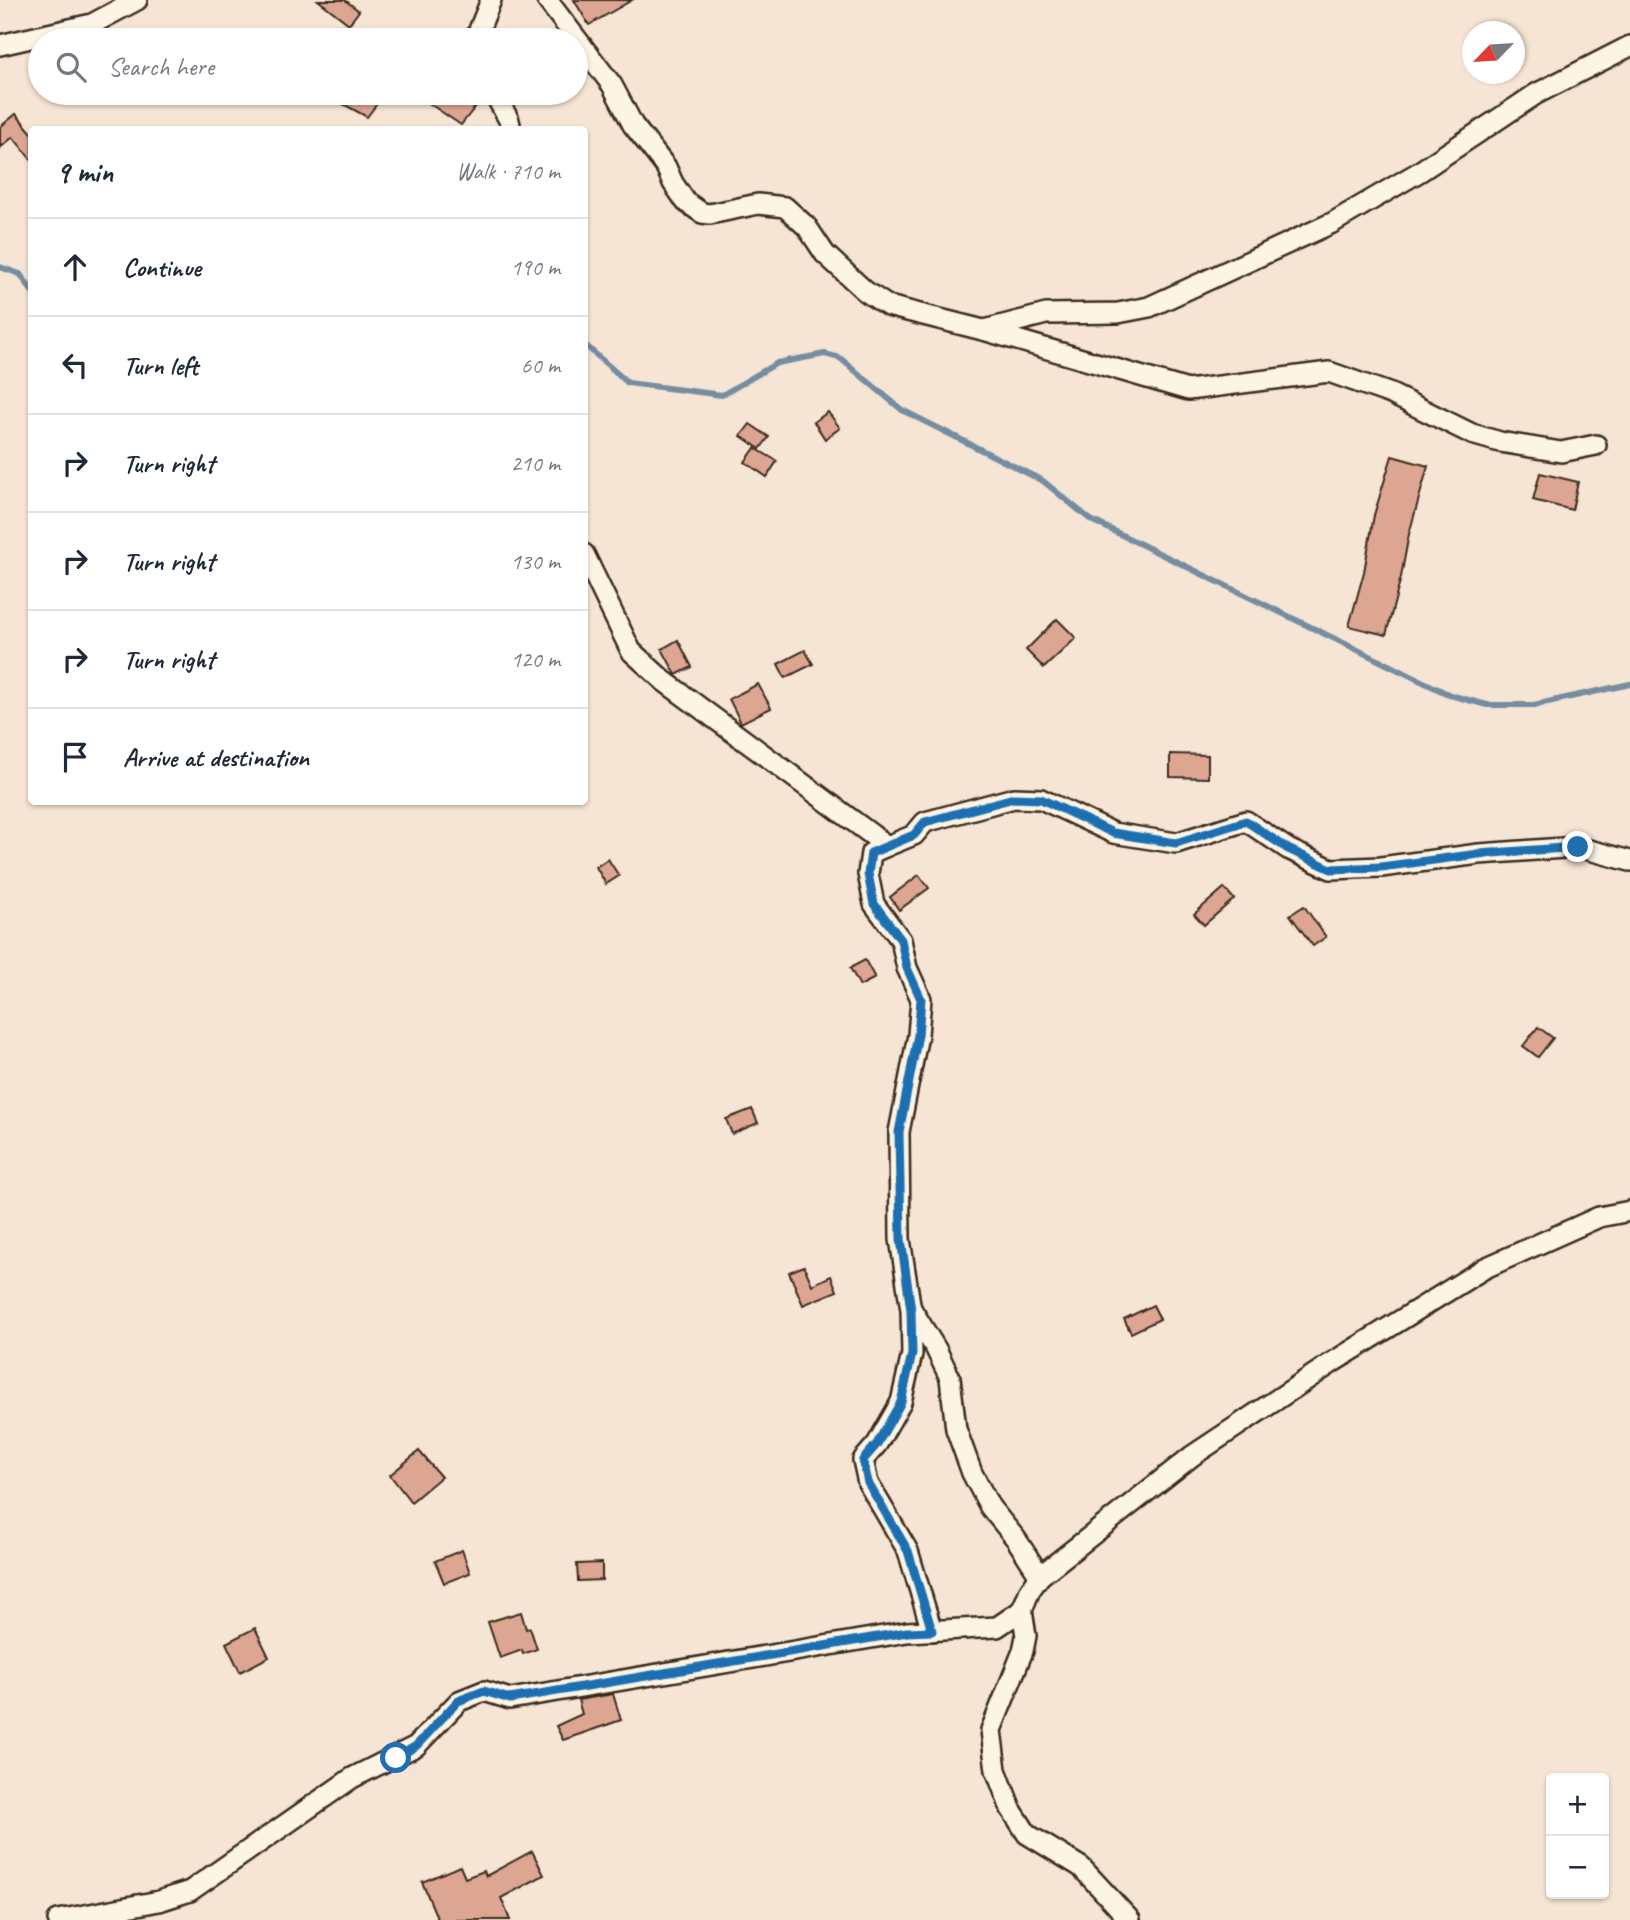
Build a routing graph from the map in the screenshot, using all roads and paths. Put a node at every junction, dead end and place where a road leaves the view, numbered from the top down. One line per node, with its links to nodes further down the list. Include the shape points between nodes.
1 (137, 0): 4 (street, via 92,24)
2 (491, 0): 5 (street)
3 (547, 0): 6 (street)
4 (74, 28)
5 (480, 28)
6 (568, 28)
7 (28, 39): 8 (street)
8 (0, 45)
9 (1630, 46): 13 (street, via 1536,93 1419,172 1332,223 1149,307 1118,313 1046,314)
10 (588, 54): 13 (street, via 686,202 710,214 758,204 785,207 807,227 825,254 888,306)
11 (501, 105): 12 (street)
12 (510, 126)
13 (983, 330): 14 (street, via 1188,390 1329,372 1500,442 1561,452)
14 (1596, 445)
15 (588, 562): 16 (street, via 631,651 664,681)
16 (887, 846): 17 (street, via 914,835 925,822 1014,798 1041,799 1113,833 1176,843 1246,821 1288,849 1331,869 1578,847); 19 (street, via 871,853 868,874 874,904 901,940 921,999 899,1132 901,1239)
17 (1630, 860)
18 (1630, 1211): 20 (street, via 1599,1217 1485,1268 1192,1456)
19 (911, 1310): 20 (street, via 950,1378 956,1429 972,1473 990,1507); 22 (street, via 912,1354 901,1402 863,1460 868,1483 908,1551)
20 (1040, 1576): 21 (street)
21 (1022, 1611): 22 (street, via 997,1627); 24 (street, via 1023,1651 992,1730 996,1770 1011,1809 1027,1834 1082,1867)
22 (932, 1631): 23 (street, via 510,1699 484,1691 458,1701 416,1746 352,1778 190,1891)
23 (58, 1920)
24 (1130, 1920)

